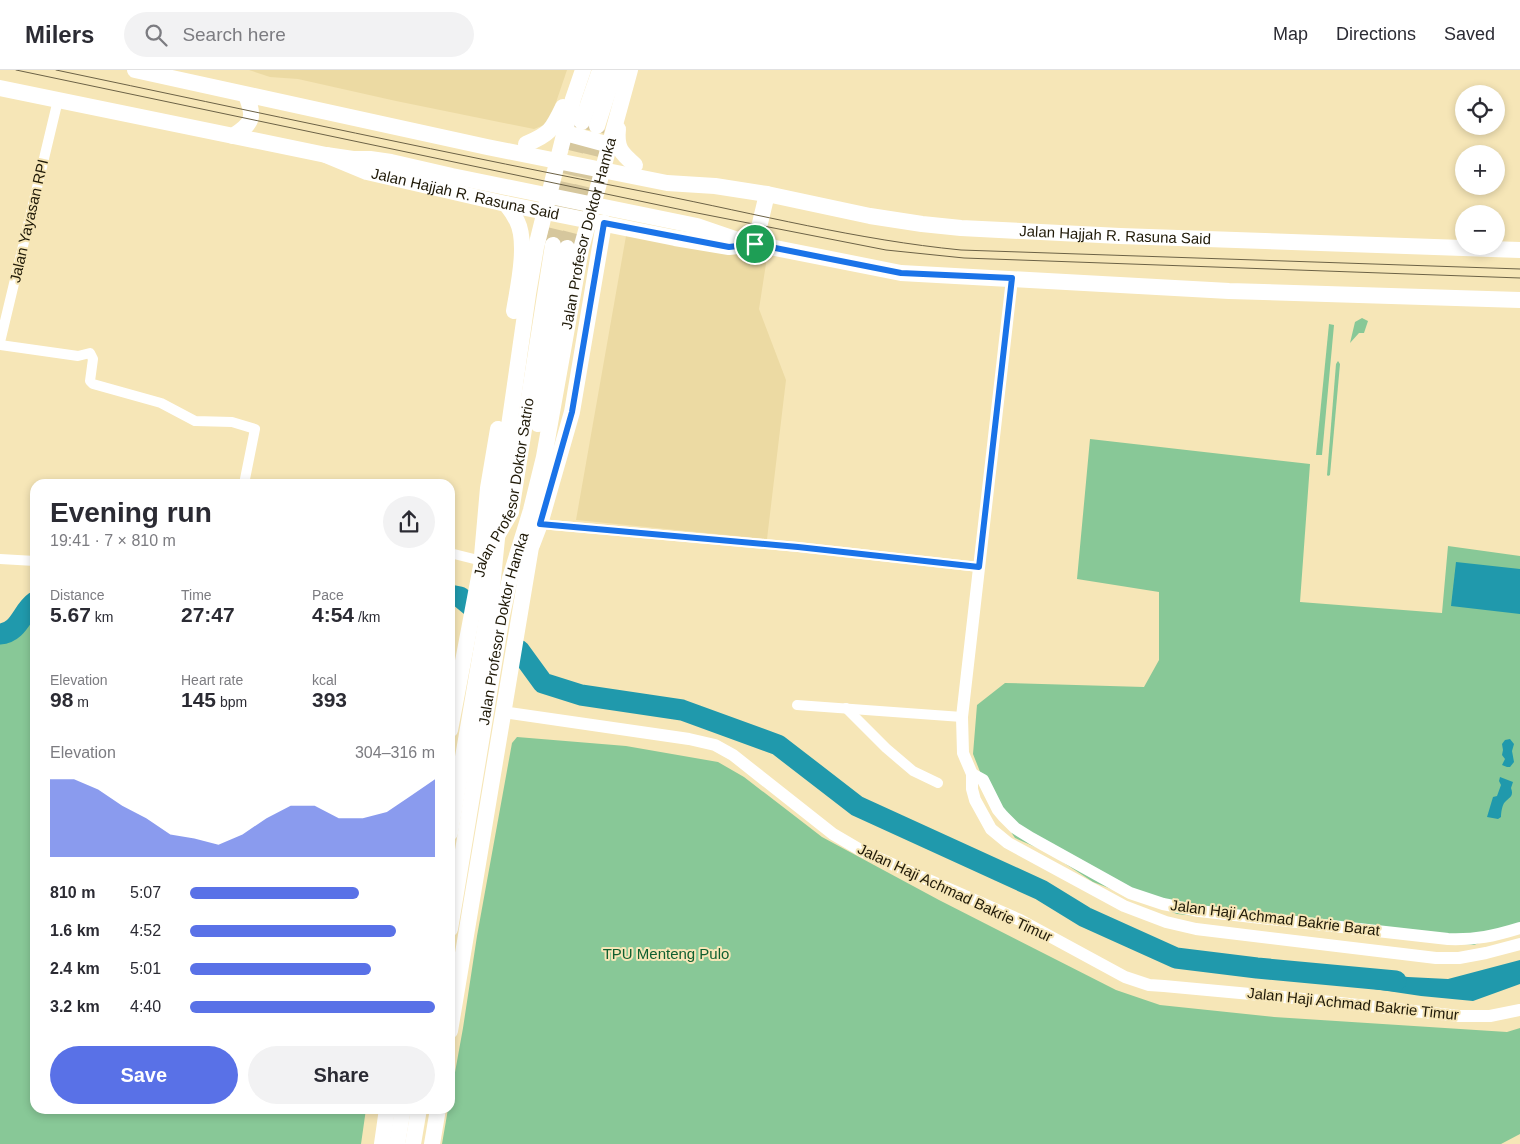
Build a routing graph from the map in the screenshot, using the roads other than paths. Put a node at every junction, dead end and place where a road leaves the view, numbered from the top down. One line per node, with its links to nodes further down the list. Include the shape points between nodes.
1 (135, 70): 9 (main road, Jalan Hajjah R. Rasuna Said)
2 (576, 70): 11 (main road)
3 (583, 70): 46 (main road, Jalan Profesor Doktor Hamka, via 536,247 507,440 492,588)
4 (600, 70): 5 (main road, via 590,124)
5 (615, 70)
6 (630, 70): 49 (main road, Jalan Profesor Doktor Hamka, via 581,249 544,456 510,578)
7 (636, 70): 12 (main road)
8 (0, 88): 10 (main road, Jalan Hajjah R. Rasuna Said)
9 (246, 95): 13 (main road, Jalan Hajjah R. Rasuna Said); 14 (main road, via 252,119)
10 (58, 100): 14 (main road, Jalan Hajjah R. Rasuna Said); 28 (street, Jalan Yayasan RPI)
11 (563, 108): 12 (main road, via 564,124 569,134 606,144 614,138); 15 (main road, via 546,135)
12 (619, 127): 17 (main road, via 619,148)
13 (409, 130): 15 (main road, Jalan Hajjah R. Rasuna Said, via 441,128); 18 (main road, Jalan Hajjah R. Rasuna Said, via 668,182)
14 (233, 136): 16 (main road, Jalan Hajjah R. Rasuna Said)
15 (526, 144): 17 (main road, Jalan Hajjah R. Rasuna Said)
16 (326, 155): 20 (main road, Jalan Hajjah R. Rasuna Said, via 367,172); 22 (main road, Jalan Hajjah R. Rasuna Said, via 391,162 697,226)
17 (635, 165): 18 (main road, Jalan Hajjah R. Rasuna Said, via 691,176)
18 (715, 186): 19 (main road, Jalan Hajjah R. Rasuna Said)
19 (767, 194): 22 (main road); 23 (main road, Jalan Hajjah R. Rasuna Said, via 870,216 961,228)
20 (506, 204): 21 (main road, Jalan Hajjah R. Rasuna Said); 25 (main road, via 518,221 522,236)
21 (604, 223): 22 (main road, Jalan Hajjah R. Rasuna Said, via 729,247); 24 (main road)
22 (755, 244): 26 (main road, Jalan Hajjah R. Rasuna Said, via 901,273)
23 (1520, 250)
24 (597, 263): 25 (main road, via 589,246 545,234 530,248); 30 (main road, via 572,412)
25 (521, 264): 35 (main road, via 488,488)
26 (1012, 278): 27 (main road, Jalan Hajjah R. Rasuna Said, via 1230,291); 36 (street)
27 (1520, 300)
28 (0, 344): 29 (street, via 78,356 90,353 93,359 90,381 93,384 161,403 195,421 232,422 256,429)
29 (245, 479)
30 (540, 524): 31 (main road); 36 (street)
31 (531, 547): 35 (main road, Jalan Profesor Doktor Satrio, via 529,488 560,247 511,512); 40 (main road, Jalan Profesor Doktor Satrio)
32 (455, 554): 35 (street)
33 (0, 559): 34 (street)
34 (30, 561)
35 (482, 561): 37 (main road, Jalan Profesor Doktor Satrio)
36 (979, 567): 41 (street)
37 (455, 704)
38 (796, 705): 39 (street)
39 (846, 708): 41 (street); 43 (street, via 913,771)
40 (503, 712): 54 (main road, Jalan Profesor Doktor Satrio); 55 (street, Jalan Haji Achmad Bakrie Timur, via 715,745 733,755 844,841 1020,920 1136,981 1459,1016 1490,1016)
41 (962, 717): 42 (street, via 963,753)
42 (972, 774): 44 (street, Jalan Haji Achmad Bakrie Barat, via 983,780); 45 (street, Jalan Haji Achmad Bakrie Barat)
43 (938, 783)
44 (990, 793): 45 (street); 47 (street, Jalan Haji Achmad Bakrie Barat, via 998,810 1015,828)
45 (975, 800): 48 (street, Jalan Haji Achmad Bakrie Barat, via 991,830 1008,843)
46 (455, 804)
47 (1112, 882): 48 (street); 51 (street, Jalan Haji Achmad Bakrie Barat, via 1130,893 1199,911 1448,939)
48 (1104, 896): 53 (street, Jalan Haji Achmad Bakrie Barat, via 1166,922 1196,929 1436,958)
49 (455, 899)
50 (1520, 928): 51 (street, Jalan Haji Achmad Bakrie Barat)
51 (1476, 939): 53 (street)
52 (1520, 944): 53 (street, Jalan Haji Achmad Bakrie Barat)
53 (1478, 955)
54 (455, 1001)
55 (1520, 1010)
56 (386, 1114): 60 (main road)
57 (402, 1114): 61 (main road)
58 (418, 1114): 62 (main road)
59 (437, 1114): 63 (main road)
60 (382, 1144)
61 (396, 1144)
62 (413, 1144)
63 (432, 1144)

